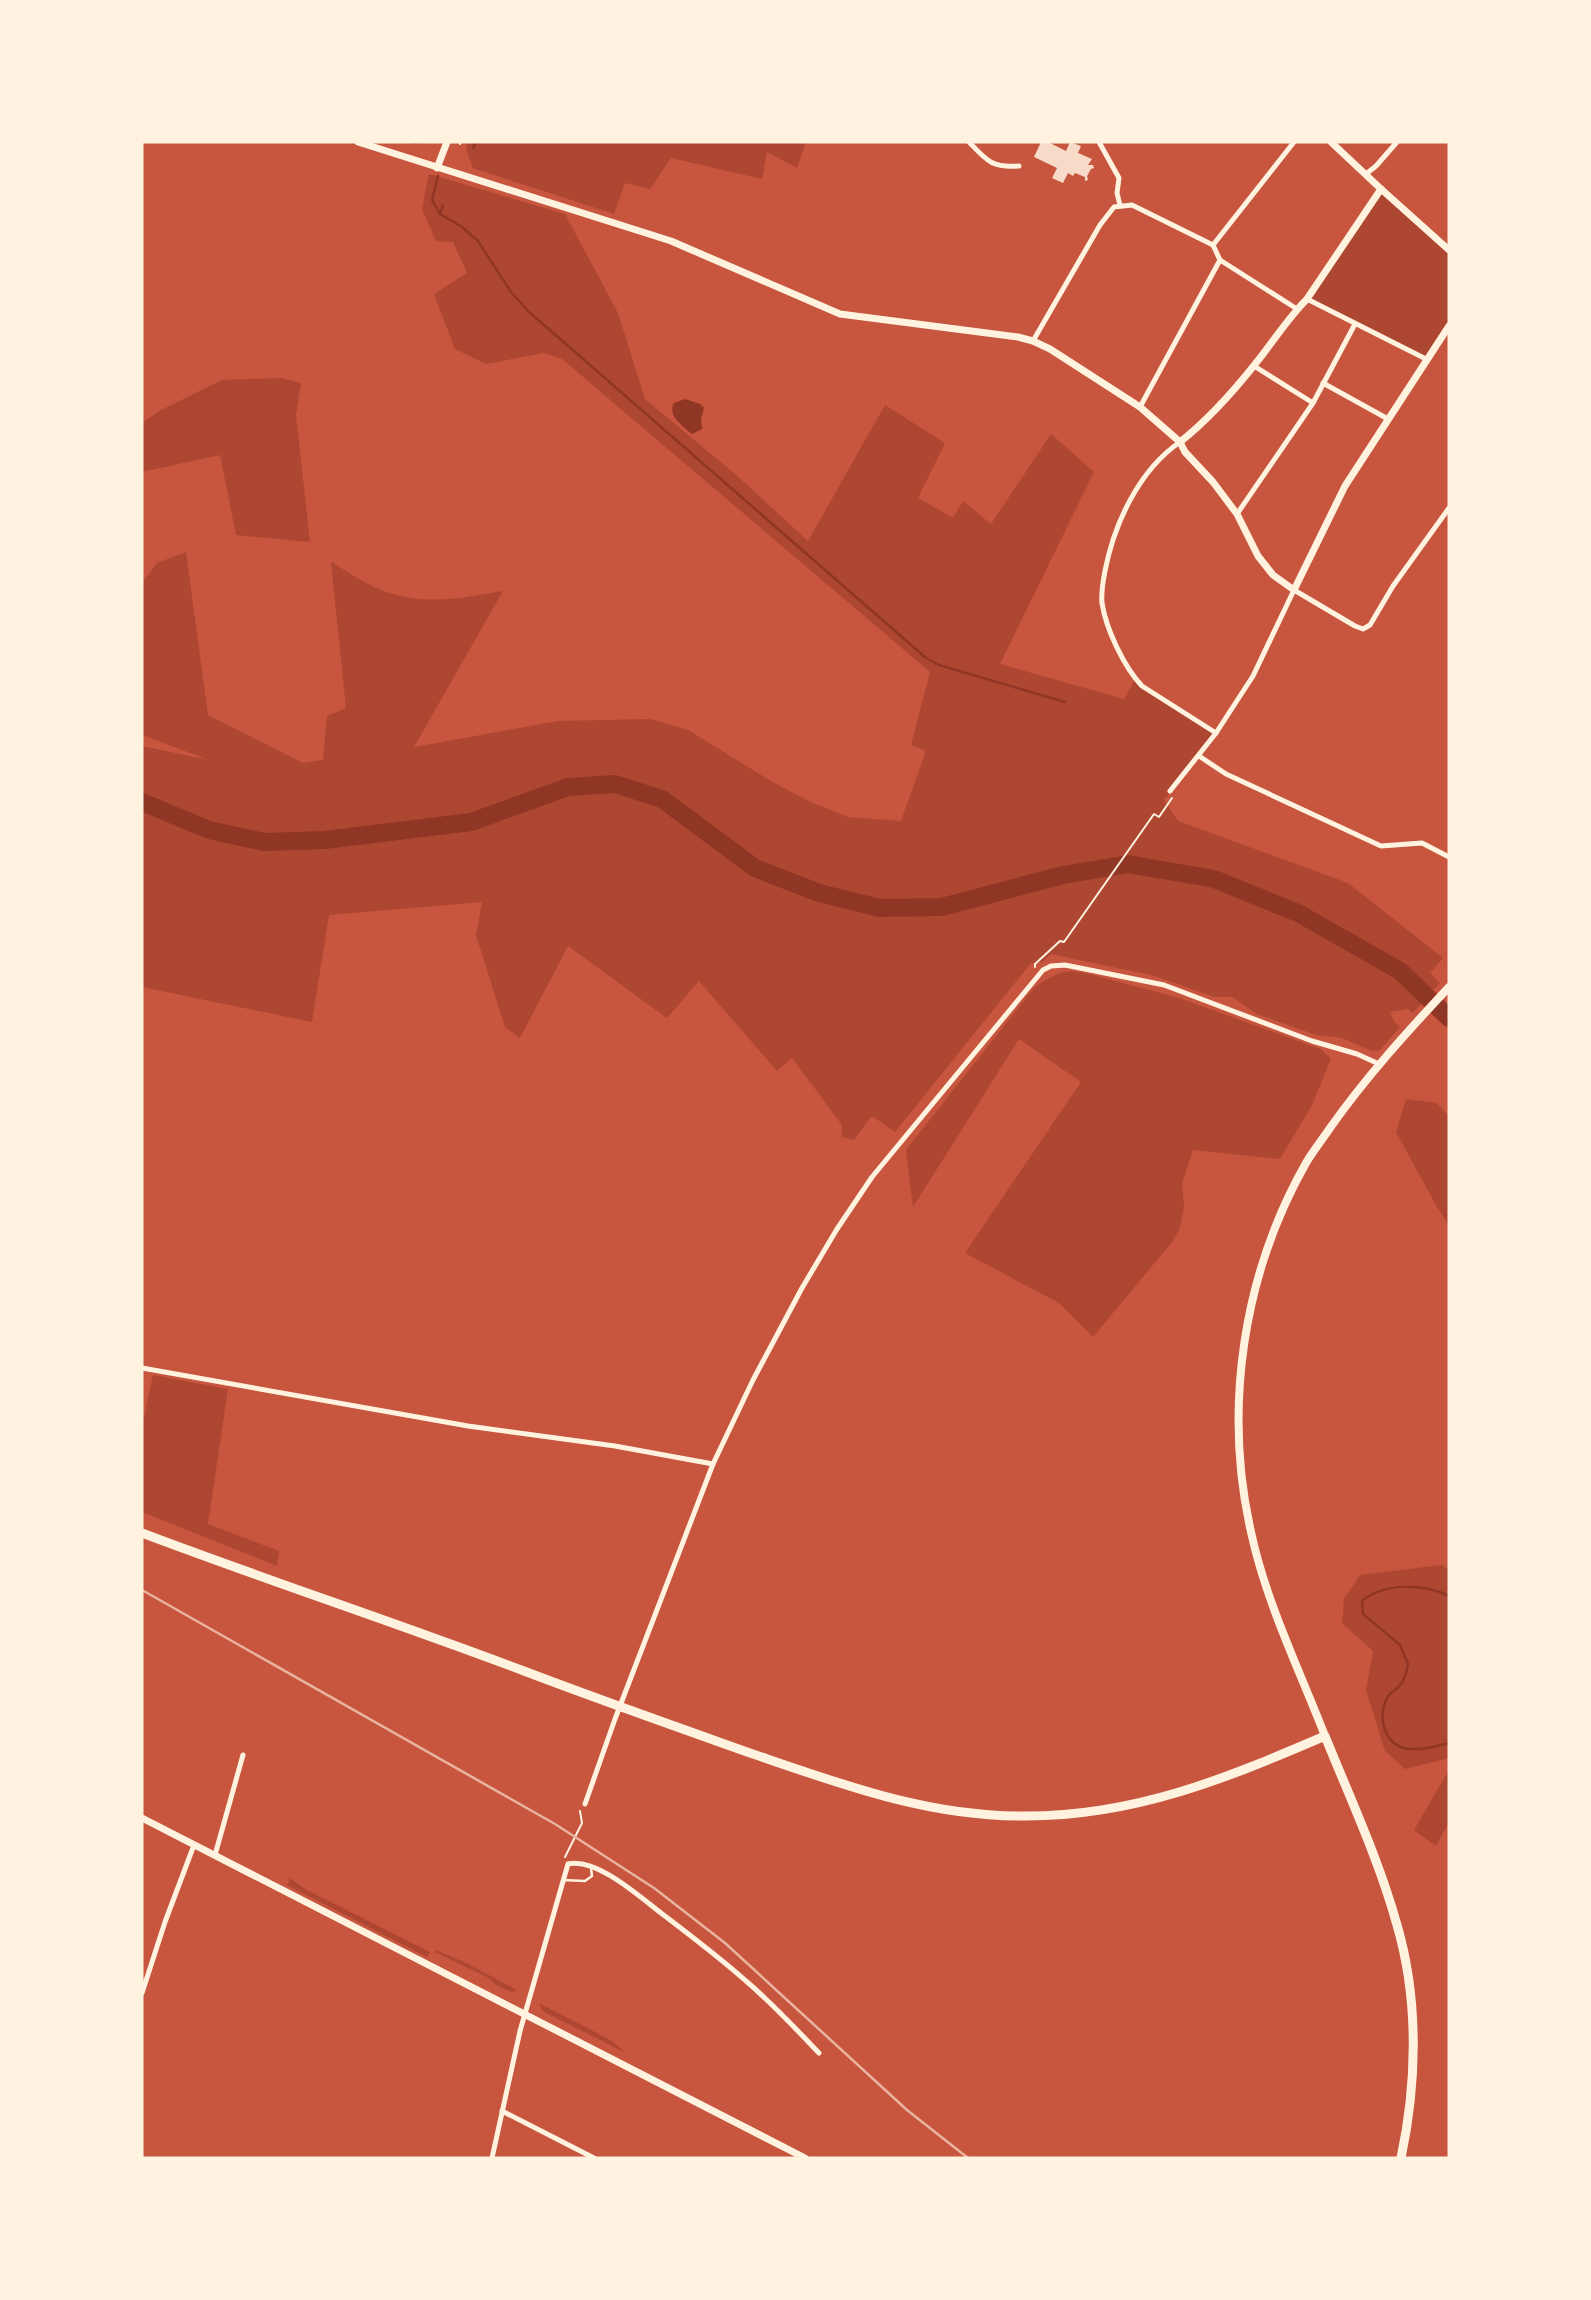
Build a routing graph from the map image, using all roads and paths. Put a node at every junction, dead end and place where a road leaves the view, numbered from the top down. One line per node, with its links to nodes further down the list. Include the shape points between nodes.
1 (358, 142): 9 (street)
2 (447, 142): 9 (street)
3 (970, 142): 8 (street, via 996,166)
4 (1099, 142): 12 (street, via 1119,178)
5 (1294, 142): 13 (street)
6 (1331, 142): 10 (street)
7 (1396, 142): 10 (street)
8 (1019, 166)
9 (437, 168): 20 (street, via 671,242 840,314)
10 (1366, 174): 11 (street)
11 (1381, 189): 14 (street); 16 (street)
12 (1120, 205): 13 (street, via 1132,205); 20 (street, via 1107,214)
13 (1213, 245): 15 (street)
14 (1449, 250)
15 (1220, 260): 17 (street); 25 (street)
16 (1307, 299): 17 (street); 18 (street)
17 (1297, 309): 22 (street)
18 (1355, 324): 21 (street); 23 (street)
19 (1449, 326): 21 (street)
20 (1033, 341): 25 (street)
21 (1426, 359): 26 (street)
22 (1254, 366): 24 (street); 27 (street)
23 (1323, 383): 24 (street); 26 (street)
24 (1313, 403): 29 (street)
25 (1140, 407): 27 (street)
26 (1388, 419): 30 (street, via 1345,486)
27 (1180, 442): 29 (street); 31 (street, via 1127,504 1112,542 1102,603 1135,679)
28 (1449, 508): 30 (street, via 1363,629)
29 (1237, 514): 30 (street, via 1258,556 1273,575)
30 (1294, 590): 31 (street, via 1253,676)
31 (1216, 733): 32 (street)
32 (1199, 756): 33 (street); 34 (street, via 1227,775 1381,846 1422,843)
33 (1170, 791): 35 (path, via 1175,793 1159,817 1154,814 1064,942 1035,964)
34 (1449, 856)
35 (1034, 978): 37 (street, via 1051,966 1065,965 1164,985); 39 (street, via 855,1202 803,1288)
36 (1449, 987): 37 (main road)
37 (1379, 1064): 42 (main road, via 1306,1162 1284,1208 1256,1289 1240,1378 1240,1455 1251,1532 1271,1601)
38 (142, 1368): 39 (street)
39 (713, 1464): 41 (street)
40 (142, 1533): 41 (main road)
41 (620, 1707): 42 (main road, via 902,1802 1014,1816 1157,1799 1240,1772); 44 (street)
42 (1325, 1736): 58 (main road, via 1382,1879 1407,1969 1413,2019 1412,2085)
43 (243, 1755): 47 (street)
44 (585, 1804): 48 (path, via 579,1831 565,1855)
45 (142, 1818): 46 (street)
46 (194, 1844): 47 (street); 51 (street)
47 (215, 1855): 52 (street)
48 (568, 1864): 49 (street); 50 (street)
49 (591, 1867): 50 (lane, via 592,1874 585,1881); 53 (street, via 680,1926 748,1982)
50 (563, 1880): 52 (street)
51 (142, 1993)
52 (526, 2015): 54 (street); 57 (street)
53 (819, 2053)
54 (502, 2111): 55 (street); 56 (street)
55 (492, 2158)
56 (594, 2158)
57 (805, 2158)
58 (1401, 2158)

